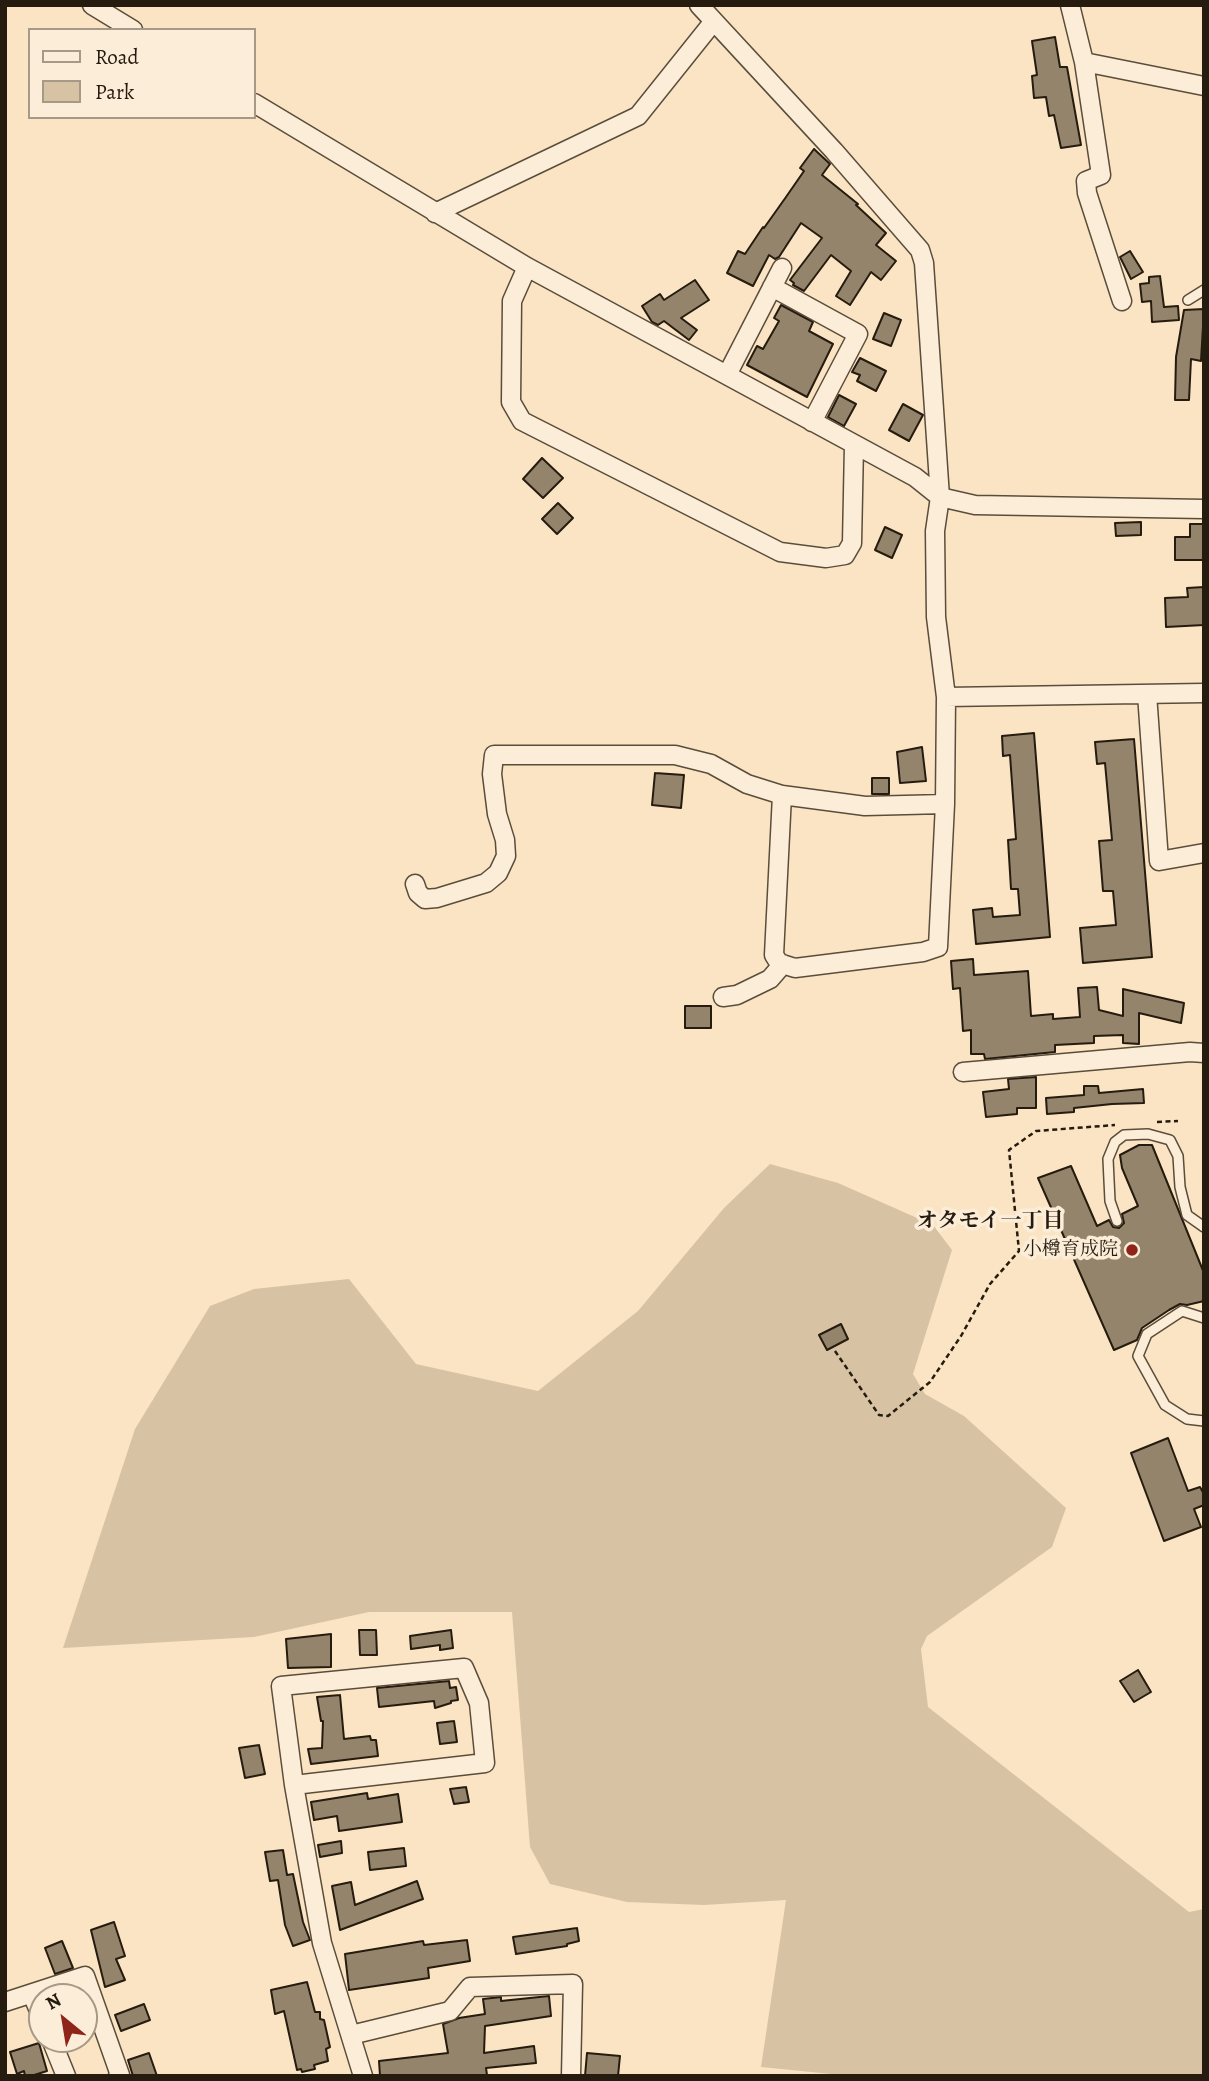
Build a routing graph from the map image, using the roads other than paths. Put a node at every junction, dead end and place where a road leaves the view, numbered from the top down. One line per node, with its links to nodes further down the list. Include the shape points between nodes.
1 (92, 5): 5 (street)
2 (699, 5): 4 (street)
3 (1070, 5): 6 (street)
4 (714, 21): 9 (street, via 638,116); 19 (street, via 920,250)
5 (130, 28)
6 (1084, 62): 7 (street); 15 (street, via 1101,176 1086,181 1087,193)
7 (1204, 86)
8 (256, 104): 9 (street)
9 (435, 213): 10 (street)
10 (527, 267): 16 (street); 18 (street, via 512,300 511,402 522,421 780,552 825,558 845,555 852,543)
11 (782, 268): 12 (street)
12 (772, 287): 16 (street); 17 (street, via 859,334)
13 (1204, 290): 14 (lane)
14 (1188, 300)
15 (1122, 301)
16 (727, 375): 17 (street)
17 (812, 422): 18 (street)
18 (854, 445): 19 (street, via 915,477)
19 (940, 497): 20 (street, via 975,505); 23 (street, via 935,531 936,617)
20 (1204, 509)
21 (1204, 693): 22 (street)
22 (1147, 694): 23 (street); 26 (street, via 1159,861)
23 (946, 697): 25 (street)
24 (782, 795): 25 (street, via 865,806); 27 (street, via 747,785 711,764 675,755 494,755 495,800 506,856 498,873 486,883 437,898 425,899); 28 (street, via 774,955)
25 (945, 804): 28 (street, via 938,947 923,953 795,968)
26 (1204, 853)
27 (415, 884)
28 (782, 964): 29 (street, via 770,979)
29 (723, 998)
30 (1204, 1053): 31 (street)
31 (963, 1072)
32 (1117, 1221): 33 (lane, via 1110,1201 1108,1159 1115,1142 1124,1135 1148,1133 1170,1140 1178,1156 1187,1215)
33 (1204, 1227)
34 (1204, 1318): 35 (lane, via 1182,1311 1147,1334 1138,1356 1165,1405 1187,1419)
35 (1204, 1421)
36 (294, 1786): 36 (street, via 485,1763 479,1703 464,1668 281,1686); 42 (street, via 322,1942)
37 (64, 1983): 38 (street, via 85,1976)
38 (87, 1983)
39 (28, 1995): 40 (street)
40 (5, 2002)
41 (98, 2013): 45 (street)
42 (351, 2035): 46 (street); 47 (street, via 450,2011 470,1987 573,1984)
43 (57, 2053): 44 (street)
44 (66, 2076)
45 (118, 2076)
46 (363, 2076)
47 (571, 2076)

